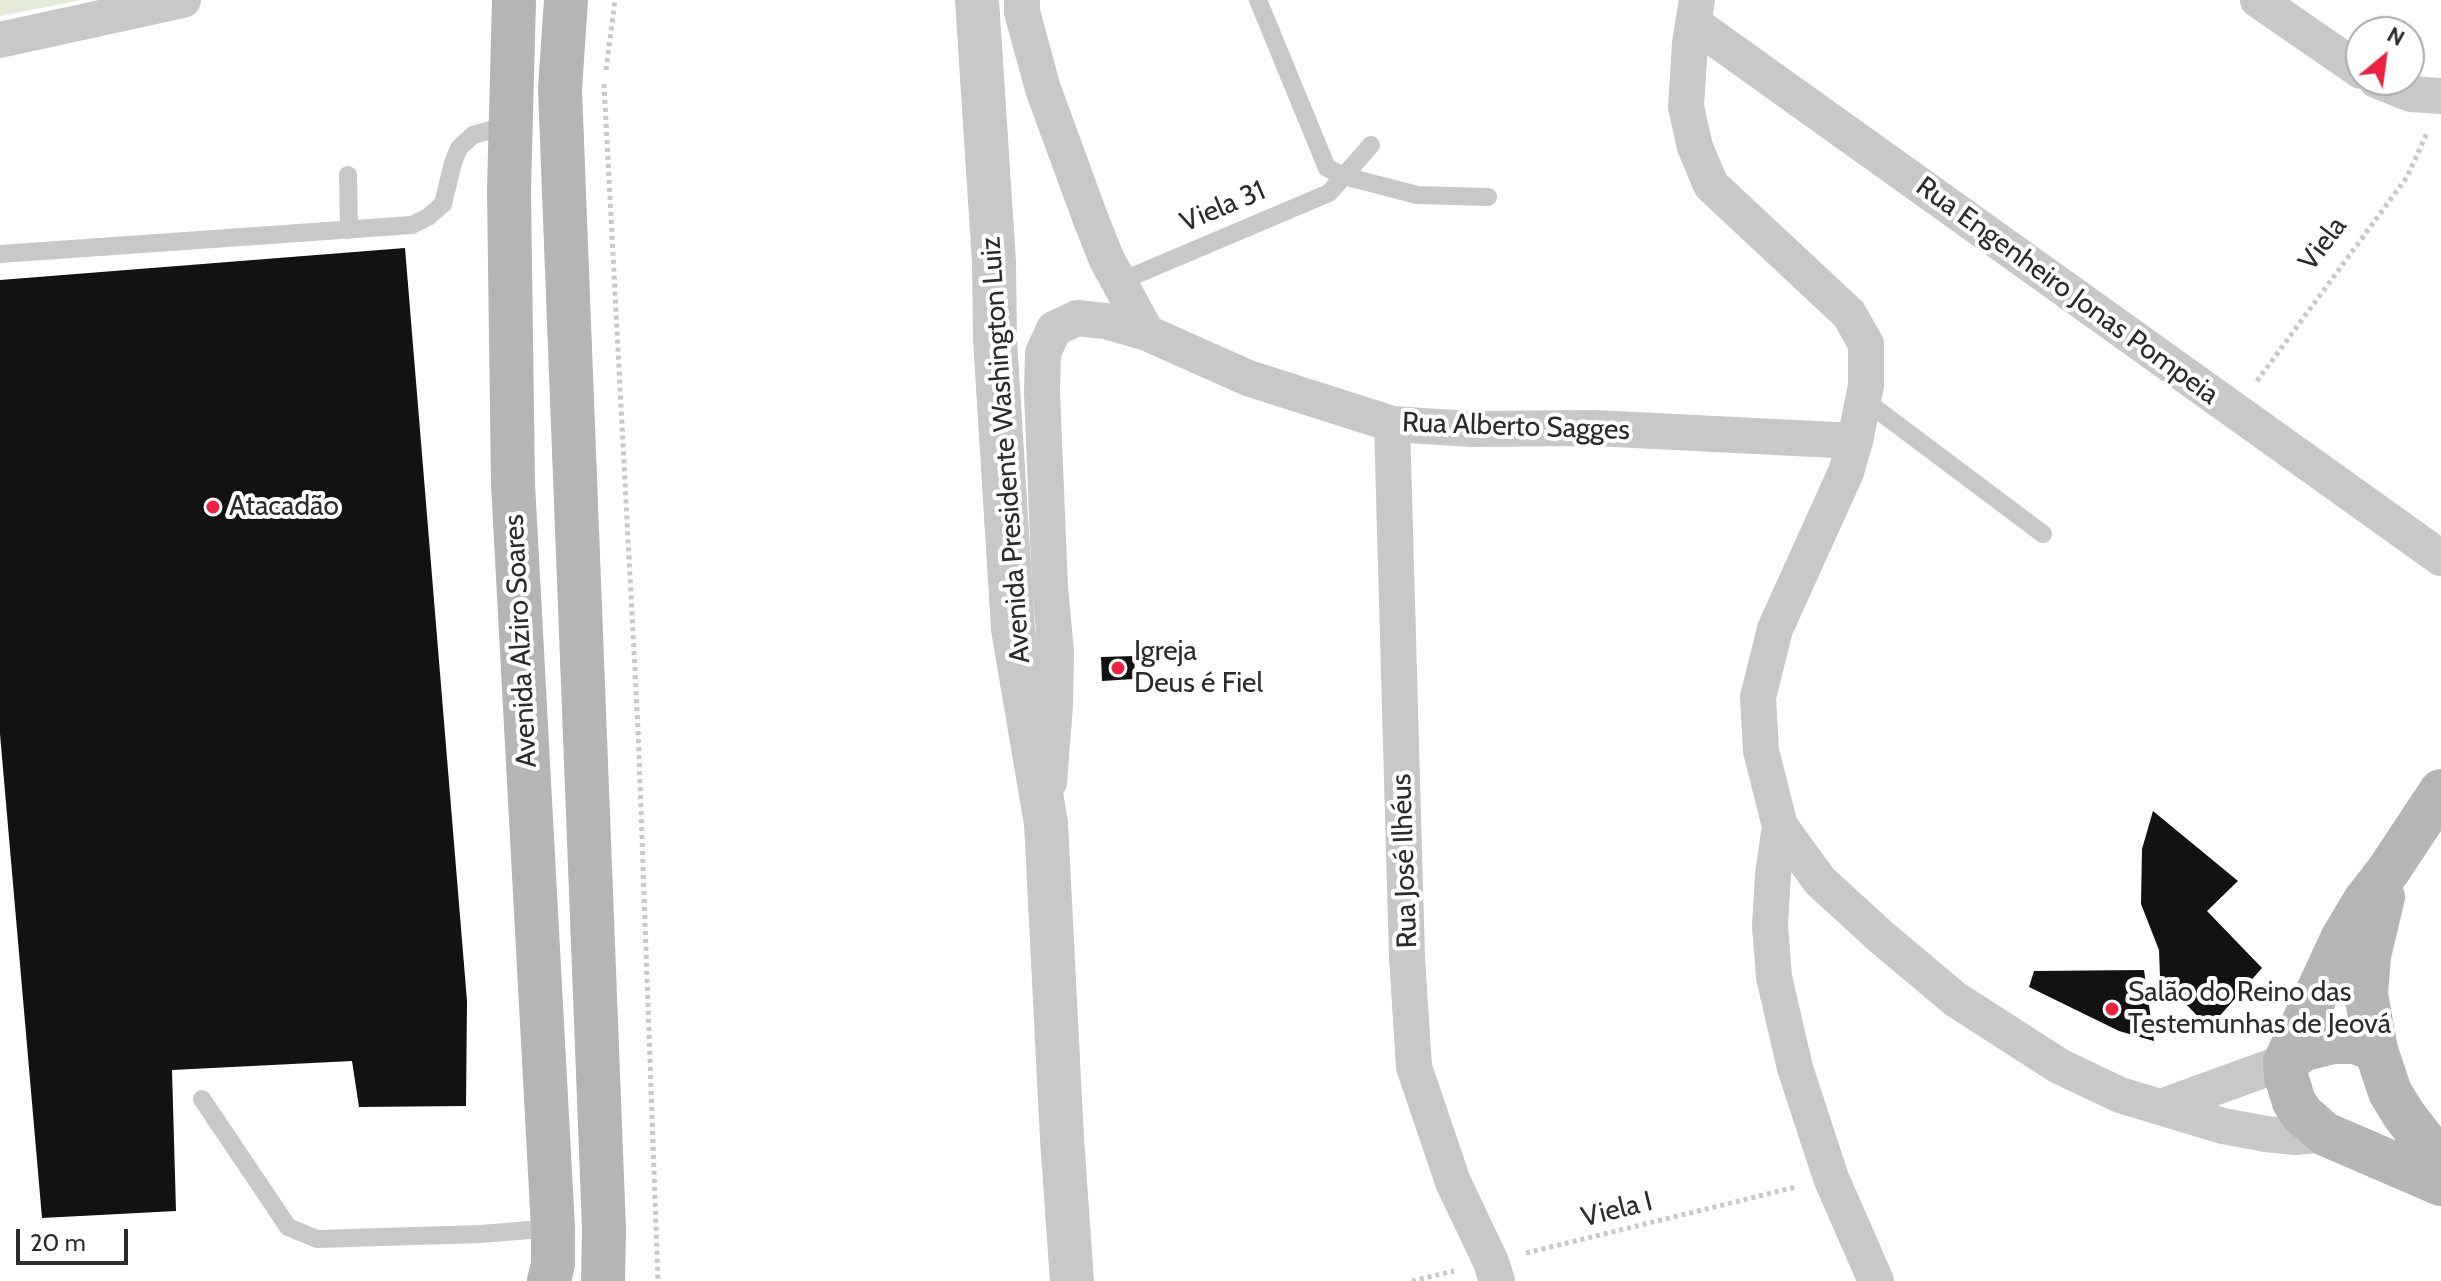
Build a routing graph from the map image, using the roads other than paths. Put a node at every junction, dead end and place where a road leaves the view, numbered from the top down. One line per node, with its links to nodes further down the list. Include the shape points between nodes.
1 (183, 0): 9 (street)
2 (514, 0): 13 (main road, Avenida Alziro Soares)
3 (566, 0): 42 (main road, Avenida Alziro Soares, via 560,89)
4 (977, 0): 28 (street, Avenida Presidente Washington Luiz, via 1013,629)
5 (1022, 0): 20 (street, via 1043,89)
6 (1258, 0): 16 (lane, via 1327,168)
7 (2258, 0): 10 (street)
8 (1695, 12): 22 (street, via 1686,107 1711,185 1849,314 1866,344); 26 (street, Rua Engenheiro Jonas Pompeia)
9 (0, 40)
10 (2345, 60)
11 (2414, 96): 12 (street)
12 (2435, 112)
13 (510, 131): 18 (lane, via 473,135 459,148 443,204 428,217 412,225); 39 (main road, Avenida Alziro Soares, via 513,484)
14 (1371, 145): 16 (lane, Viela 31)
15 (348, 175): 18 (lane)
16 (1344, 176): 17 (lane, via 1417,195); 20 (lane, Viela 31, via 1329,193)
17 (1488, 197)
18 (349, 230): 19 (lane)
19 (0, 254)
20 (1119, 282): 21 (street)
21 (1147, 333): 23 (street, Rua Alberto Sagges, via 1248,378); 28 (street, Rua Alberto Sagges, via 1077,318 1054,329 1043,353 1056,652)
22 (1863, 399): 24 (street); 25 (lane)
23 (1392, 424): 24 (street, Rua Alberto Sagges); 40 (street, Rua José Ilhéus, via 1414,1067 1453,1182)
24 (1855, 441): 29 (street, via 1775,629 1758,697 1761,751)
25 (2043, 534)
26 (2441, 558)
27 (2441, 791): 30 (main road)
28 (1046, 823): 43 (street, Avenida Presidente Washington Luiz)
29 (1780, 826): 35 (street, via 1820,881 1955,999 2059,1066 2120,1095); 44 (street, via 1770,925 1774,977 1795,1068 1831,1178)
30 (2388, 871): 31 (main road, via 2366,994); 32 (main road, via 2342,939)
31 (2376, 1050): 32 (main road, via 2355,1042 2333,1042 2304,1049); 33 (main road)
32 (2285, 1062): 35 (street); 36 (main road, via 2294,1102)
33 (2390, 1092): 36 (main road, via 2370,1110); 37 (main road)
34 (202, 1099): 39 (lane, via 288,1227 317,1239)
35 (2161, 1107): 36 (street, via 2266,1134)
36 (2325, 1134): 38 (main road)
37 (2441, 1163)
38 (2441, 1184)
39 (553, 1228): 41 (main road, Avenida Alziro Soares)
40 (1494, 1271)
41 (549, 1281)
42 (603, 1281)
43 (1072, 1281)
44 (1876, 1281)

